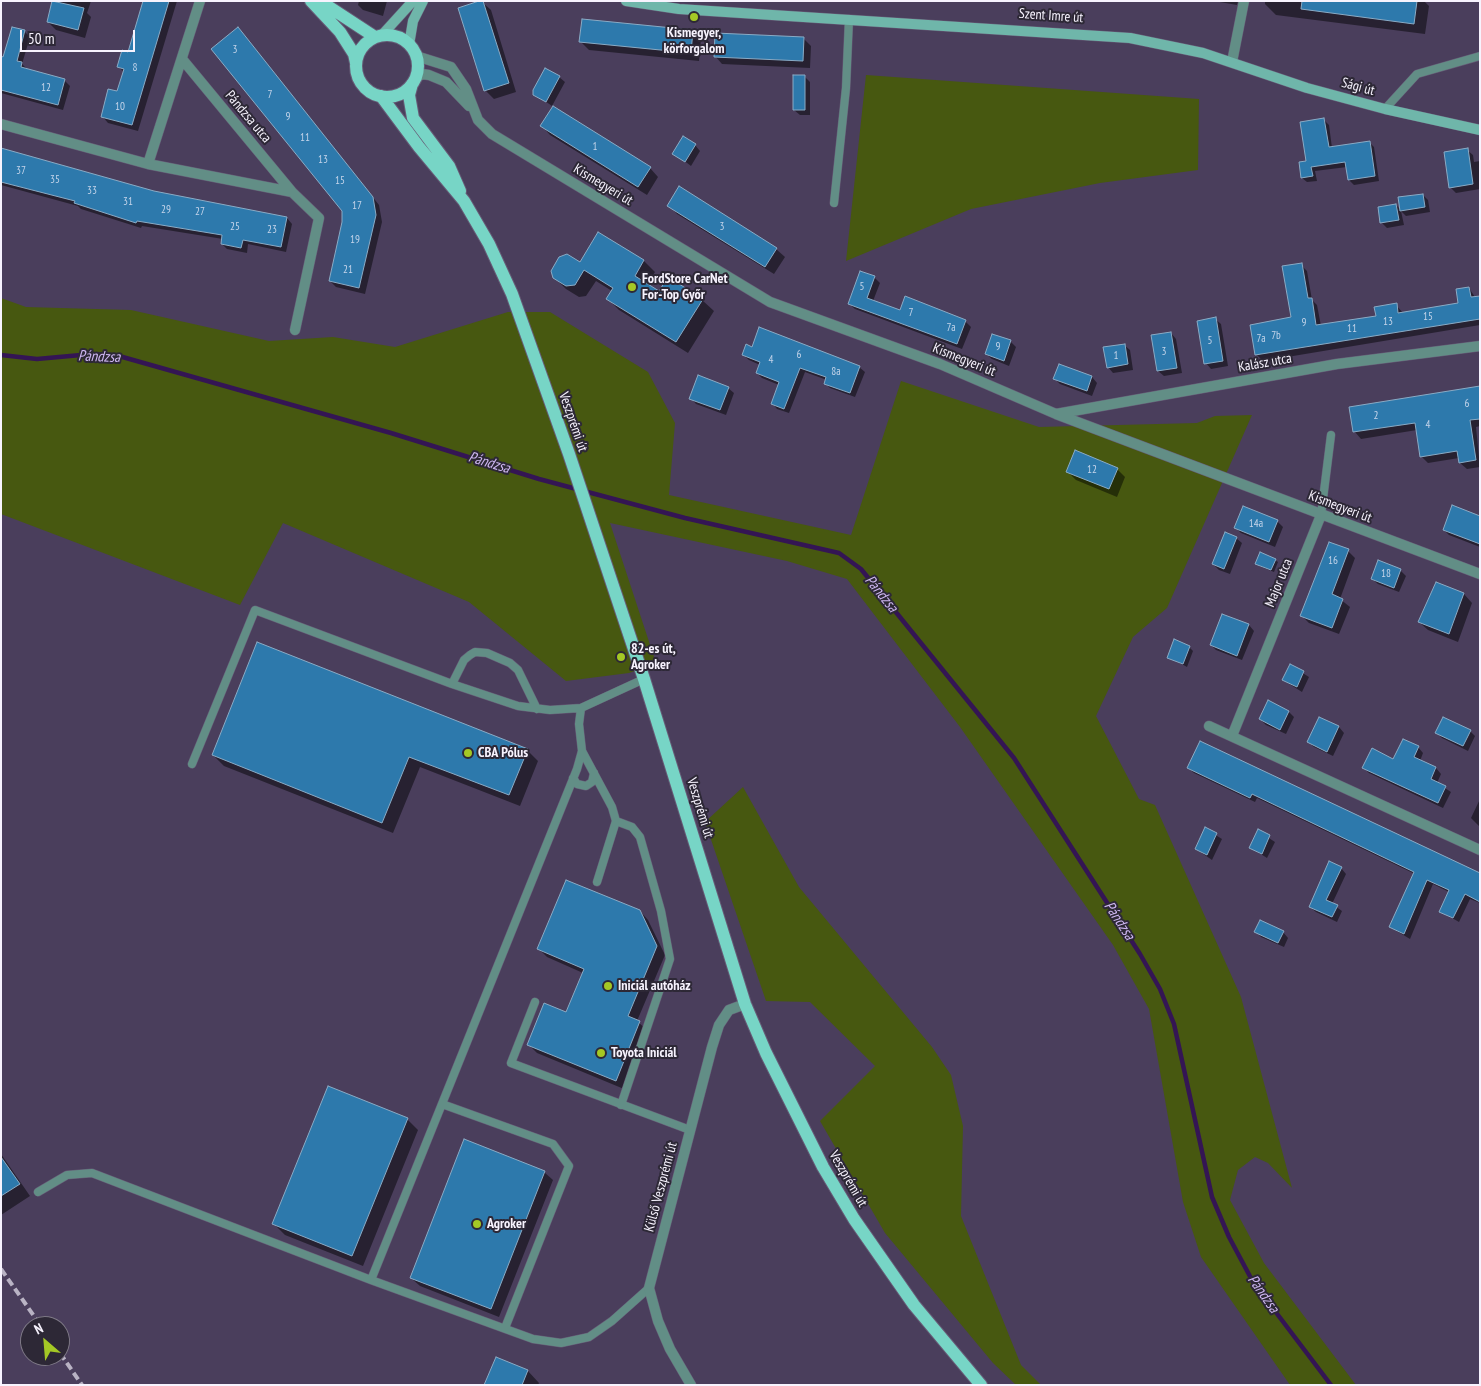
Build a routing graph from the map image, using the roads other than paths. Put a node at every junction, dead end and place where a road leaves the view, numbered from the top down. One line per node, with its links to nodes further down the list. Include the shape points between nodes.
1 (200, 1): 13 (street)
2 (311, 1): 15 (main road, via 340,32 354,54)
3 (320, 1): 9 (main road)
4 (413, 1): 9 (main road)
5 (423, 1): 10 (main road, via 413,21)
6 (626, 1): 8 (main road, Szent Imre út, via 679,9)
7 (1244, 1): 14 (street)
8 (849, 19): 14 (main road, Szent Imre út, via 1130,38); 25 (lane, via 846,88)
9 (378, 36): 10 (main road, via 402,38); 15 (main road, via 362,47)
10 (410, 44): 11 (main road)
11 (416, 56): 16 (main road, via 418,67); 18 (street, Kismegyeri út, via 451,68 466,88)
12 (1480, 56): 19 (lane, via 1418,74)
13 (182, 59): 22 (street); 23 (street, Pándzsa utca)
14 (1232, 62): 19 (main road, Sági út, via 1307,88)
15 (356, 65): 17 (main road, via 362,84)
16 (414, 81): 17 (main road, via 398,95); 18 (street, Kismegyeri út, via 422,74 446,82); 24 (main road, Veszprémi út, via 410,95 413,118 449,166)
17 (381, 96): 24 (main road, Veszprémi út)
18 (472, 109): 28 (street, Kismegyeri út, via 492,134 770,302 940,364)
19 (1385, 109): 21 (main road, Sági út)
20 (1, 124): 22 (street)
21 (1480, 130)
22 (148, 164): 23 (street)
23 (292, 192): 26 (street, Pándzsa utca, via 319,218)
24 (464, 201): 32 (main road, Veszprémi út, via 512,294)
25 (834, 203)
26 (295, 330)
27 (1480, 346): 28 (street, Kalász utca, via 1337,364)
28 (1056, 414): 30 (street, Kismegyeri út)
29 (1331, 435): 30 (lane, Major utca)
30 (1321, 515): 31 (street, Kismegyeri út); 37 (street, Major utca)
31 (1480, 574)
32 (644, 679): 34 (lane); 46 (main road, Veszprémi út)
33 (452, 684): 35 (lane); 35 (lane, via 464,660 475,652 487,653 518,670); 39 (lane, via 255,610)
34 (581, 708): 35 (lane, via 563,711); 38 (lane)
35 (537, 709)
36 (1209, 726): 37 (street)
37 (1232, 736): 43 (street)
38 (582, 751): 40 (lane); 41 (lane)
39 (192, 764)
40 (594, 773): 41 (lane, via 592,782 586,786 577,784); 42 (lane)
41 (573, 778): 47 (lane)
42 (616, 821): 44 (lane); 48 (lane, via 632,827 640,837 661,911 670,959)
43 (1480, 850)
44 (597, 882)
45 (535, 1002): 48 (lane, via 511,1063)
46 (744, 1004): 49 (street, Külső Veszprémi út, via 729,1010 719,1024); 55 (main road, Veszprémi út, via 788,1100 854,1219 914,1305)
47 (442, 1104): 51 (lane); 53 (lane, via 553,1144 569,1166)
48 (621, 1105): 49 (lane)
49 (690, 1130): 52 (street, Külső Veszprémi út)
50 (38, 1192): 51 (lane, via 67,1175 92,1173)
51 (371, 1280): 53 (lane)
52 (649, 1288): 53 (lane, via 612,1322 589,1337 560,1343 533,1339); 54 (street, Külső Veszprémi út, via 670,1349)
53 (505, 1328)
54 (691, 1385)
55 (981, 1385)

